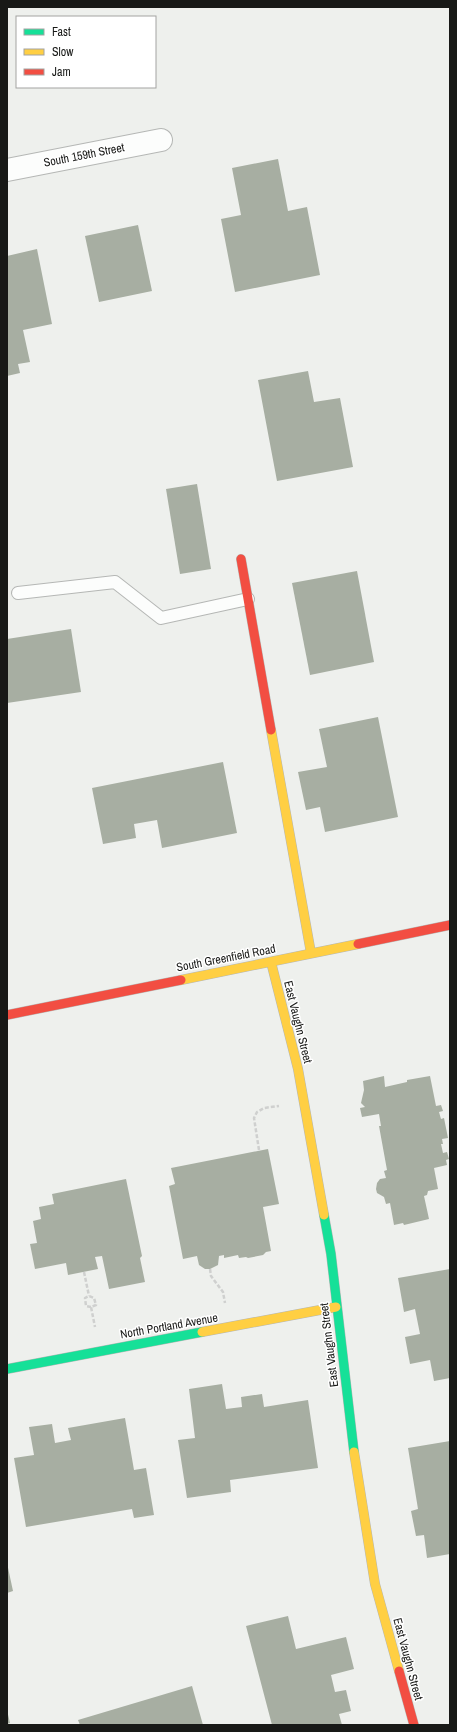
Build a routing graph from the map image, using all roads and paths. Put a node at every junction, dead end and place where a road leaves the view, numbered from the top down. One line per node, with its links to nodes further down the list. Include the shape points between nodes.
1 (161, 140): 2 (street, South 159th Street)
2 (7, 170)
3 (241, 559): 5 (street)
4 (18, 593): 5 (lane, via 115,582 161,618)
5 (248, 599): 7 (street)
6 (450, 925): 7 (street, South Greenfield Road)
7 (311, 953): 8 (street, South Greenfield Road)
8 (271, 962): 9 (street, South Greenfield Road); 10 (street, East Vaughn Street)
9 (7, 1015)
10 (304, 1102): 11 (path, via 264,1108 257,1112 254,1118); 16 (street, East Vaughn Street, via 331,1254)
11 (259, 1150)
12 (210, 1269): 17 (path, via 211,1276 223,1292)
13 (84, 1272): 14 (path)
14 (89, 1296): 15 (path, via 85,1298 85,1302 86,1306); 15 (path, via 94,1298 96,1305)
15 (91, 1307): 18 (path)
16 (336, 1307): 17 (street, North Portland Avenue); 20 (street, East Vaughn Street, via 354,1456 375,1584)
17 (229, 1327): 18 (street, North Portland Avenue)
18 (100, 1351): 19 (street, North Portland Avenue)
19 (7, 1369)
20 (414, 1725)

